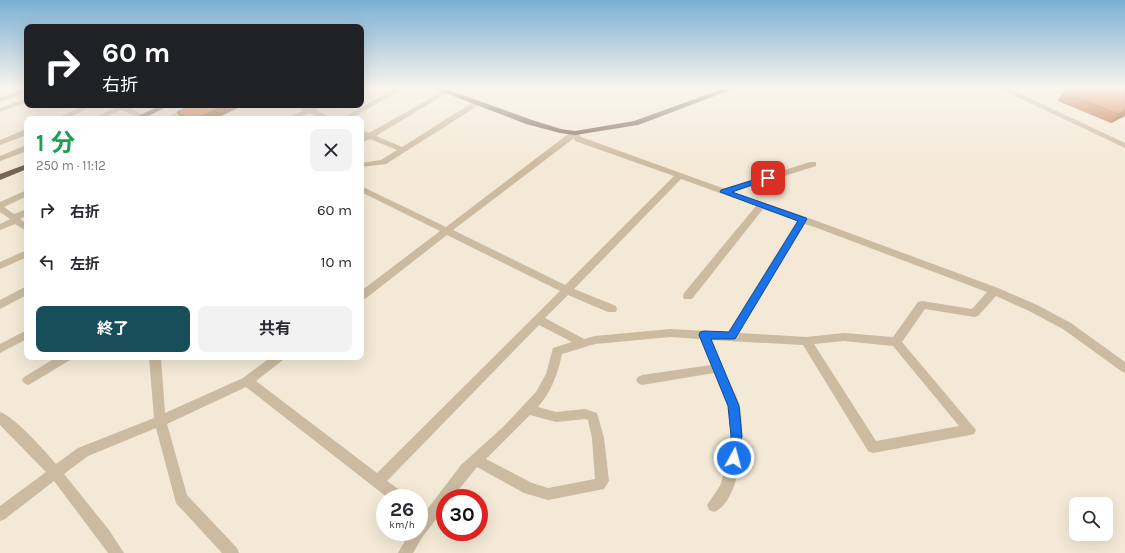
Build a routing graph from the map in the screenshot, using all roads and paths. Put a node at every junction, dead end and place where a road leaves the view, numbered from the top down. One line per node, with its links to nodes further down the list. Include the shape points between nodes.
1 (408, 114): 9 (street)
2 (461, 114): 14 (street)
3 (508, 114): 8 (main road, via 545,127)
4 (662, 114): 8 (main road, via 636,123)
5 (1056, 114): 12 (street)
6 (24, 133): 11 (street)
7 (364, 133): 9 (street)
8 (574, 133): 19 (street, via 578,139); 31 (street)
9 (370, 136): 10 (street); 14 (street)
10 (364, 139)
11 (0, 142)
12 (1125, 146)
13 (24, 149): 15 (street)
14 (403, 150): 16 (street, via 383,162)
15 (0, 159)
16 (364, 164)
17 (813, 164): 22 (street)
18 (24, 167): 20 (main road)
19 (679, 176): 22 (street); 34 (street)
20 (0, 177)
21 (364, 190): 31 (street)
22 (724, 192): 24 (street)
23 (24, 195): 25 (street)
24 (761, 205): 28 (street); 38 (street)
25 (0, 207): 27 (street)
26 (24, 214): 27 (street)
27 (15, 219): 29 (street); 30 (street)
28 (803, 219): 35 (street); 44 (street)
29 (24, 226)
30 (0, 227)
31 (448, 231): 34 (street); 37 (street)
32 (24, 254): 33 (street)
33 (0, 266)
34 (567, 290): 40 (street); 41 (street)
35 (994, 291): 46 (street, via 974,313 922,305); 53 (street, via 1067,326)
36 (24, 292): 39 (street)
37 (364, 294)
38 (688, 296)
39 (0, 305)
40 (612, 309)
41 (538, 320): 47 (street); 62 (street)
42 (704, 335): 44 (street); 47 (street, via 670,333); 52 (street)
43 (24, 336): 48 (street)
44 (731, 336): 45 (street)
45 (806, 341): 46 (street, via 844,337); 46 (street, via 873,447 970,430)
46 (896, 342)
47 (582, 343): 57 (street, via 557,351 552,374 540,396)
48 (0, 349)
49 (61, 360): 54 (street)
50 (155, 360): 59 (street)
51 (275, 360): 56 (street)
52 (718, 368): 55 (street); 64 (street, via 734,406 737,436 732,470 726,489)
53 (1125, 368)
54 (28, 380)
55 (642, 380)
56 (247, 381): 59 (street); 62 (street)
57 (528, 409): 60 (street); 60 (street, via 556,417 585,414 592,417 598,438 602,481 599,485 548,494 529,489)
58 (0, 417): 61 (street)
59 (160, 421): 61 (street, via 83,452); 69 (street, via 181,498)
60 (476, 460): 66 (street)
61 (55, 471): 65 (street); 68 (street)
62 (378, 481): 63 (street)
63 (388, 489)
64 (714, 505)
65 (0, 514)
66 (428, 515)
67 (412, 541): 70 (street)
68 (117, 553)
69 (232, 553)
70 (405, 553)

